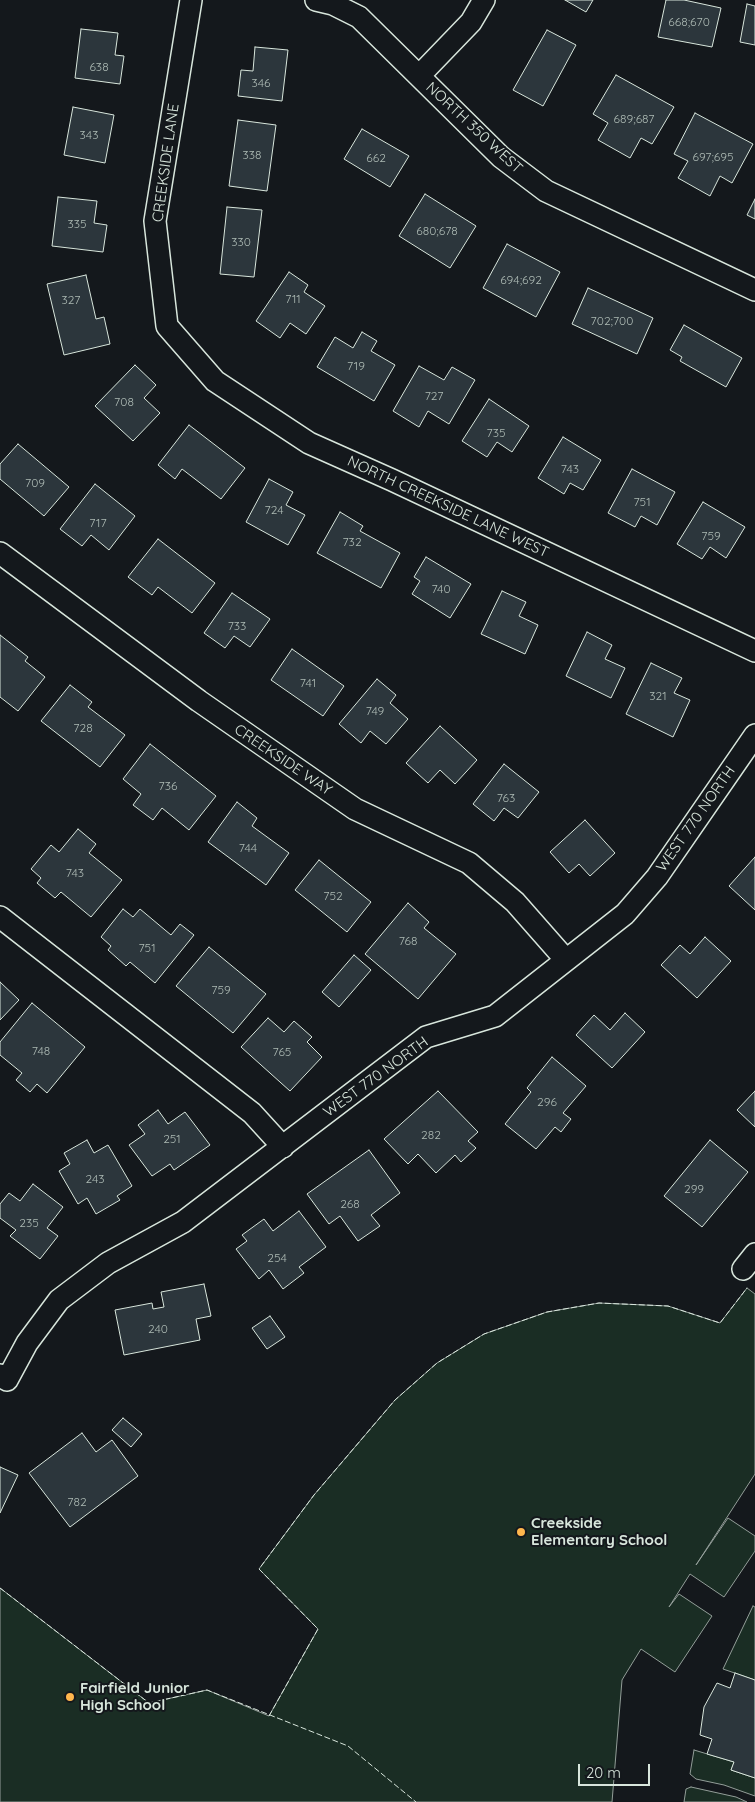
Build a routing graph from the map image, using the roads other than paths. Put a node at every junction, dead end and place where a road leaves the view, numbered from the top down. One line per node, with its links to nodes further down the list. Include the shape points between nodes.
1 (191, 0): 6 (street, CREEKSIDE LANE, via 155,221)
2 (316, 0): 4 (street, NORTH 350 WEST, via 333,4 359,17)
3 (484, 0): 4 (street, via 471,22)
4 (419, 76): 5 (street, NORTH 350 WEST, via 501,157 546,191)
5 (755, 290)
6 (167, 326): 8 (street, NORTH CREEKSIDE LANE WEST, via 215,381 308,443)
7 (0, 553): 11 (street, CREEKSIDE WAY, via 199,702 355,809 469,863 516,902)
8 (755, 651)
9 (755, 735): 11 (street, WEST 770 NORTH, via 656,877 625,914)
10 (0, 917): 12 (street, via 252,1113)
11 (566, 960): 12 (street, WEST 770 NORTH, via 495,1016 426,1038)
12 (283, 1147): 13 (street, WEST 770 NORTH, via 183,1222 108,1263 59,1300 27,1343 7,1380)
13 (0, 1375)

